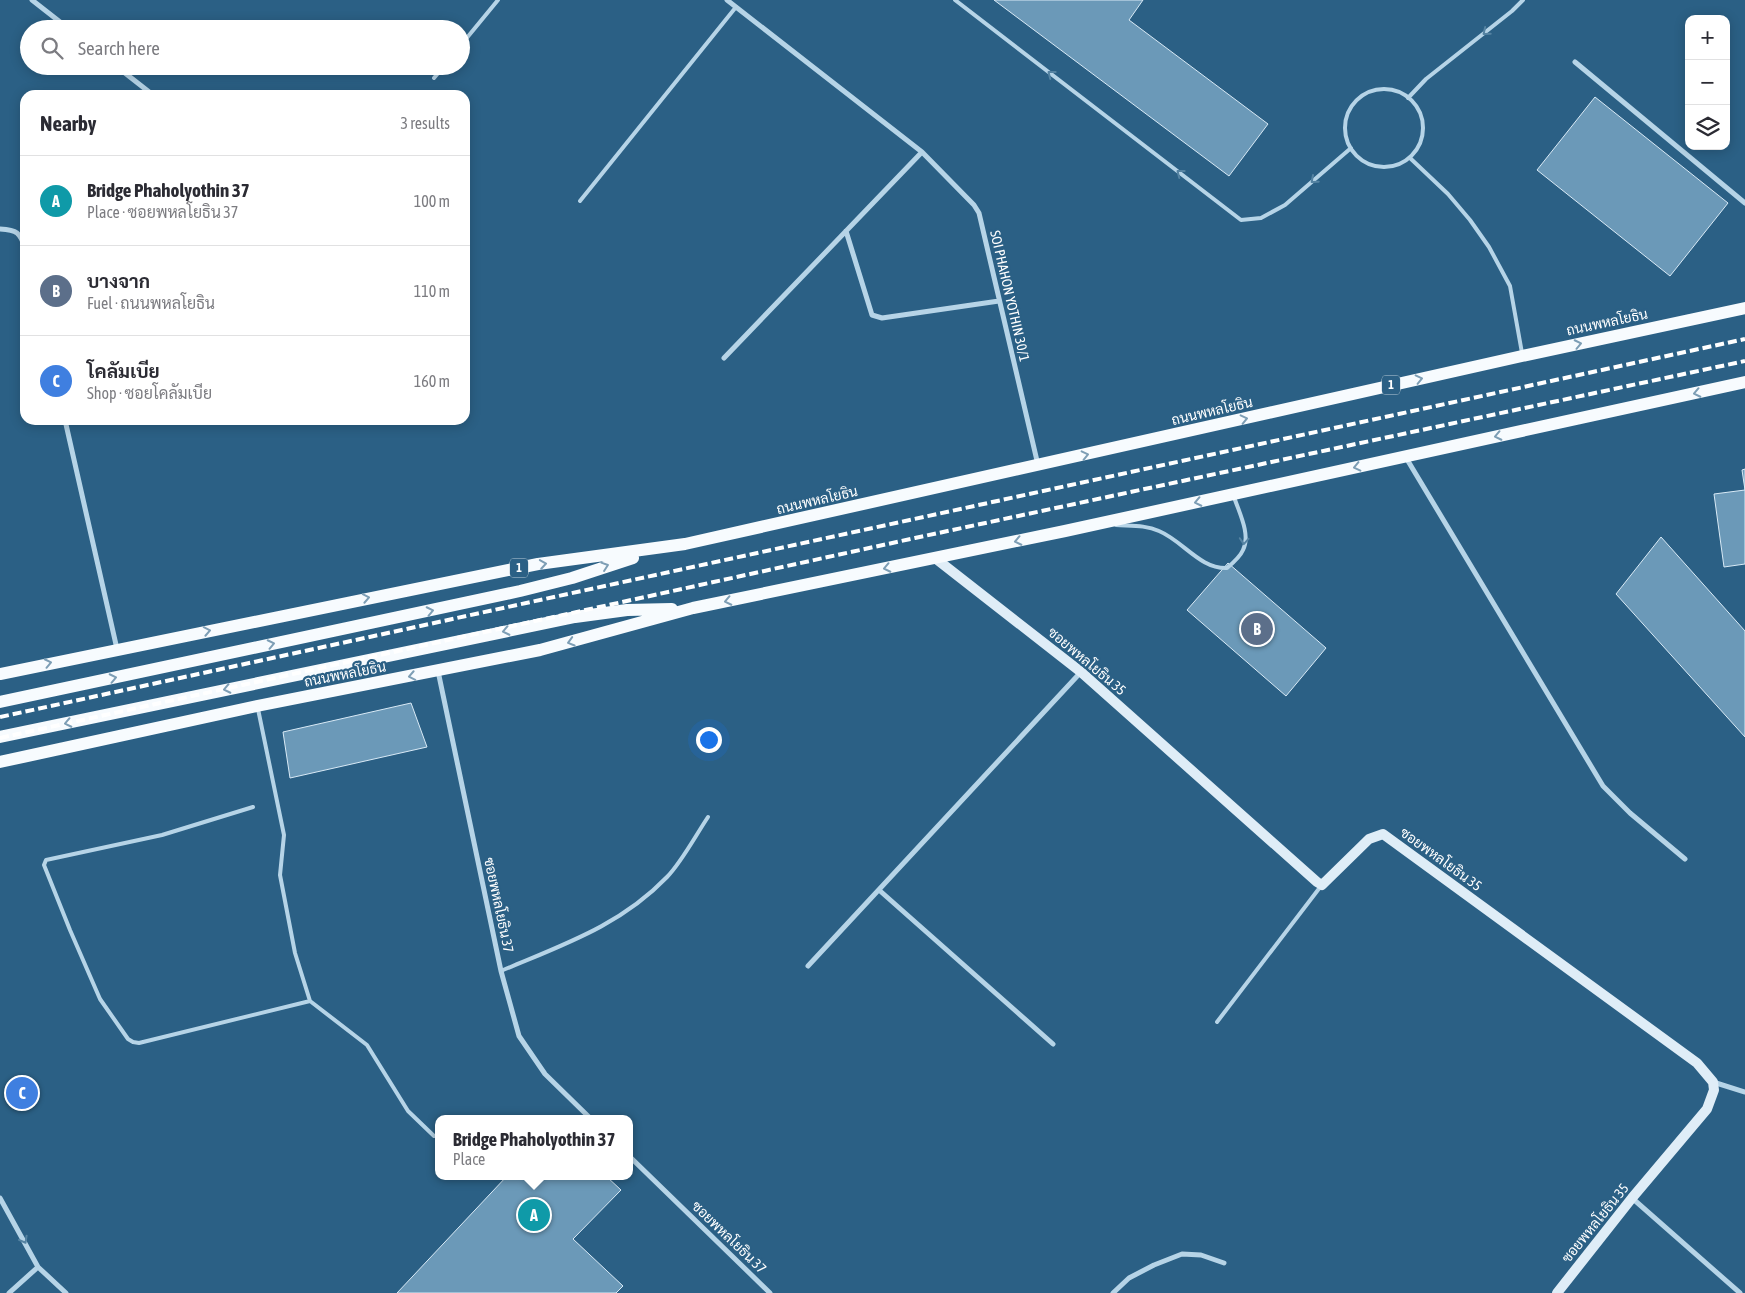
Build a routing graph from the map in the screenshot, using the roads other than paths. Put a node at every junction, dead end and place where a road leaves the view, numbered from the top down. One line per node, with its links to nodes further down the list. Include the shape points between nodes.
1 (32, 0): 7 (street)
2 (498, 0): 8 (lane)
3 (726, 0): 6 (street, SOI PHAHON YOTHIN 30/1)
4 (955, 0): 15 (lane, one-way to 4, via 1285,205 1261,218 1241,220)
5 (1523, 0): 14 (lane, one-way to 14, via 1426,79)
6 (736, 7): 16 (street, SOI PHAHON YOTHIN 30/1); 18 (lane)
7 (58, 20)
8 (470, 34)
9 (1575, 62): 19 (street)
10 (127, 75): 13 (street)
11 (436, 75): 12 (lane)
12 (434, 78)
13 (147, 90)
14 (1408, 98): 15 (lane, via 1387,89 1372,90 1358,98 1349,110 1345,126); 17 (lane, via 1422,116 1423,131 1419,146)
15 (1351, 148): 17 (lane, via 1368,164 1382,168)
16 (922, 152): 21 (street); 23 (street, SOI PHAHON YOTHIN 30/1, via 979,213)
17 (1410, 158): 25 (lane, via 1448,194 1489,247 1510,286)
18 (580, 202)
19 (1745, 203)
20 (0, 228): 22 (street, via 14,230)
21 (846, 231): 23 (street, via 872,315 876,317); 26 (street)
22 (20, 236)
23 (1000, 301): 30 (street, SOI PHAHON YOTHIN 30/1)
24 (1745, 308): 25 (main road, ถนนพหลโยธิน / 1, one-way to 24)
25 (1522, 356): 30 (main road, ถนนพหลโยธิน / 1, one-way to 25)
26 (724, 358)
27 (1745, 382): 29 (main road, ถนนพหลโยธิน, one-way to 29)
28 (66, 425): 36 (street)
29 (1405, 456): 31 (main road, ถนนพหลโยธิน, one-way to 31); 46 (street, via 1603,786)
30 (1038, 466): 33 (main road, ถนนพหลโยธิน / 1)
31 (1233, 495): 32 (main road, ถนนพหลโยธิน, one-way to 32); 32 (lane, one-way to 32, via 1246,540 1241,554 1227,568 1217,569 1160,531 1116,525)
32 (1065, 531): 34 (main road, ถนนพหลโยธิน, one-way to 34)
33 (685, 544): 36 (main road, ถนนพหลโยธิน / 1, one-way to 33, via 538,564); 40 (main road, ถนนพหลโยธิน, one-way to 33, via 520,591)
34 (935, 558): 35 (main road, ถนนพหลโยธิน, one-way to 35); 38 (street, ซอยพหลโยธิน 35)
35 (693, 608): 37 (main road, ถนนพหลโยธิน, one-way to 37, via 540,650); 42 (main road, ถนนพหลโยธิน, one-way to 42, via 627,610 575,617)
36 (117, 649): 39 (main road, ถนนพหลโยธิน / 1, one-way to 36)
37 (438, 671): 41 (main road, ถนนพหลโยธิน, one-way to 41); 50 (street, ซอยพหลโยธิน 37)
38 (1081, 672): 47 (street, ซอยพหลโยธิน 35); 48 (street)
39 (0, 674)
40 (0, 702)
41 (257, 706): 43 (main road, ถนนพหลโยธิน); 51 (lane, via 284,835 280,874 296,953)
42 (0, 737)
43 (0, 762)
44 (253, 807): 51 (lane, via 162,835 46,860 44,865 100,999 133,1042)
45 (708, 817): 50 (lane, via 668,876 638,905 594,931)
46 (1685, 859)
47 (1322, 884): 52 (lane); 54 (street, ซอยพหลโยธิน 35, via 1369,839 1383,834 1697,1063)
48 (878, 890): 49 (street); 53 (street)
49 (808, 966)
50 (501, 971): 56 (street, ซอยพหลโยธิน 37, via 519,1036 545,1074)
51 (310, 1001): 57 (lane, via 367,1045 408,1111)
52 (1217, 1022)
53 (1053, 1044)
54 (1713, 1082): 55 (street); 60 (street, ซอยพหลโยธิน 35, via 1714,1090 1707,1108)
55 (1744, 1090)
56 (587, 1115)
57 (434, 1136)
58 (633, 1160): 65 (street, ซอยพหลโยธิน 37)
59 (0, 1198): 62 (street, one-way to 62)
60 (1632, 1198): 67 (street, ซอยพหลโยธิน 35); 68 (street)
61 (1224, 1263): 66 (street, via 1201,1255 1182,1254 1129,1278)
62 (38, 1267): 63 (street); 64 (street)
63 (9, 1293)
64 (66, 1293)
65 (770, 1293)
66 (1113, 1293)
67 (1557, 1293)
68 (1740, 1293)

